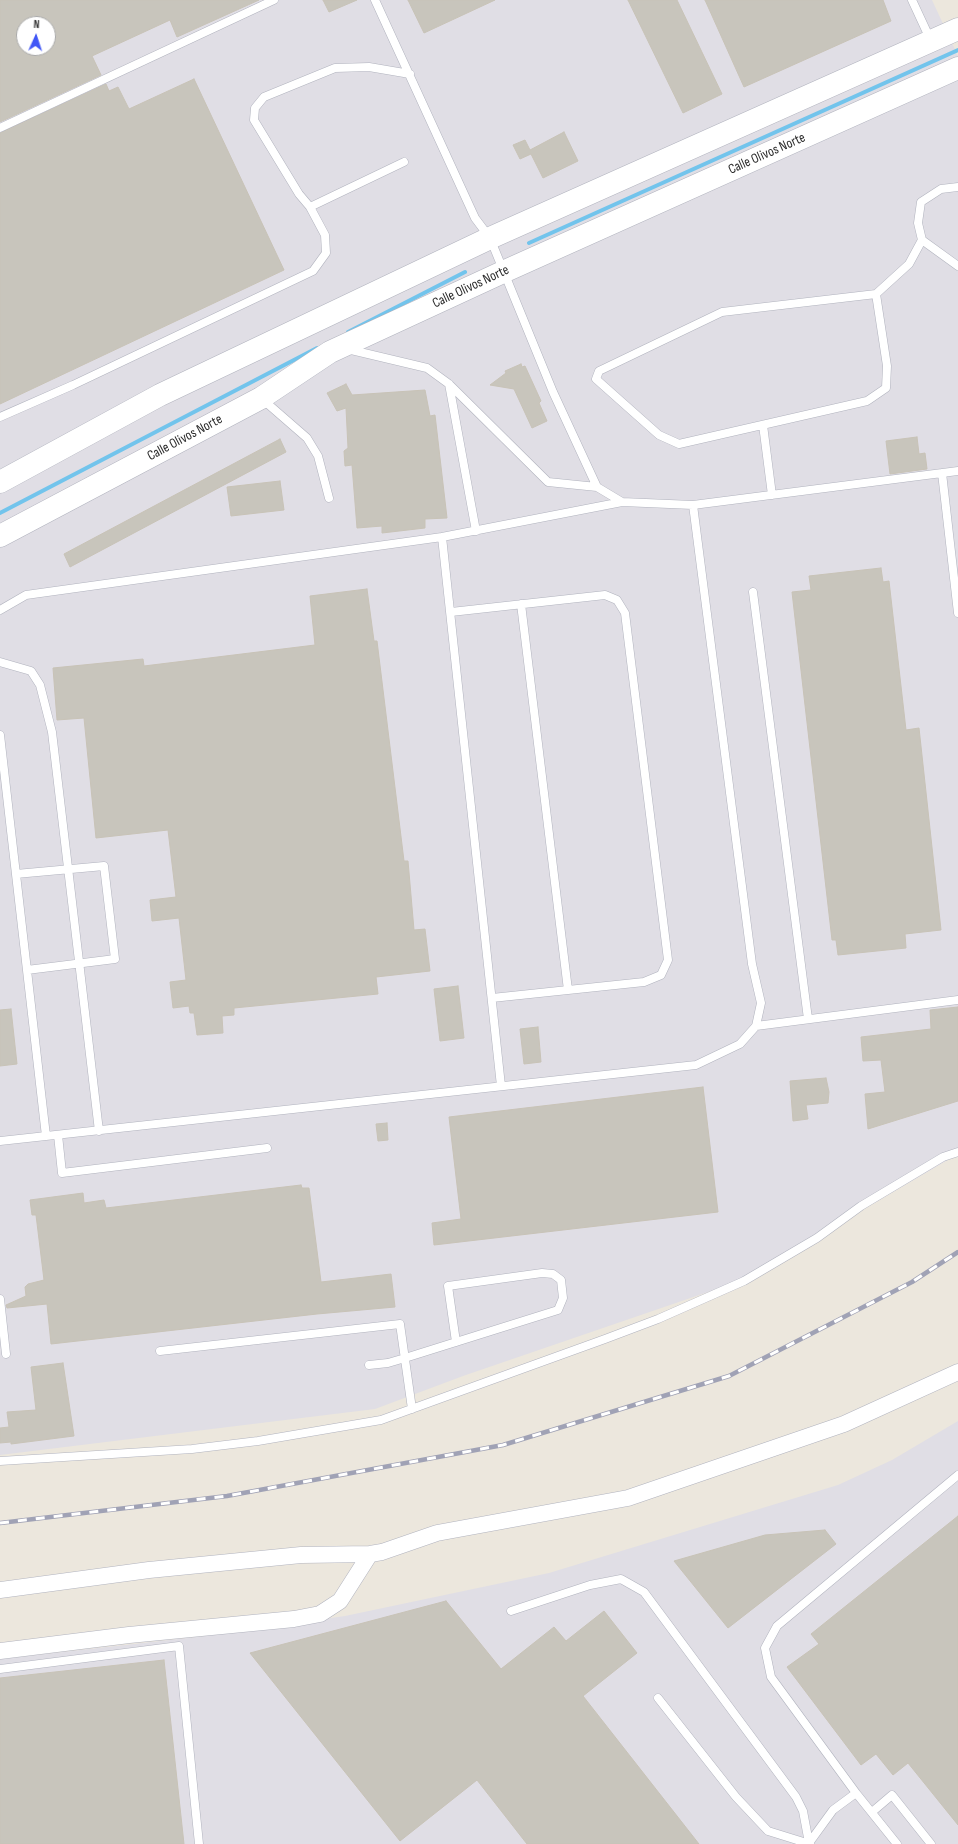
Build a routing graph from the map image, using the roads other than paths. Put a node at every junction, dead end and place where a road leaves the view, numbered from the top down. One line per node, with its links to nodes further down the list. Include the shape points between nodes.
1 (274, 0): 8 (lane)
2 (375, 0): 7 (lane)
3 (912, 0): 5 (lane)
4 (958, 29): 5 (main road)
5 (931, 42): 12 (main road)
6 (958, 68): 15 (main road, Calle Olivos Norte)
7 (410, 74): 11 (lane, via 368,67 335,68 264,97 255,108 254,120 299,194); 12 (lane, via 475,218)
8 (0, 128)
9 (404, 162): 11 (lane)
10 (958, 187): 13 (lane, via 941,189 921,202 918,223)
11 (310, 207): 20 (lane, via 325,235 326,253 313,271 80,382)
12 (490, 238): 15 (lane); 24 (main road, via 160,395)
13 (922, 240): 14 (lane); 16 (lane, via 909,264)
14 (958, 266)
15 (503, 272): 17 (main road, Calle Olivos Norte); 25 (lane, via 553,392)
16 (876, 294): 21 (lane, via 887,366 886,388 866,401); 21 (lane, via 722,312 599,371 596,379 659,435 679,444)
17 (340, 348): 18 (lane, via 427,368); 19 (main road, Calle Olivos Norte, via 312,362)
18 (449, 384): 25 (lane, via 548,482); 30 (lane)
19 (261, 398): 27 (lane, via 307,438 318,456); 31 (main road, Calle Olivos Norte)
20 (0, 417)
21 (763, 425): 26 (lane)
22 (958, 471): 23 (lane)
23 (942, 473): 26 (lane); 37 (lane)
24 (0, 482)
25 (597, 487): 28 (lane)
26 (772, 495): 29 (lane)
27 (329, 498)
28 (622, 502): 29 (lane); 30 (lane)
29 (693, 505): 48 (lane, via 751,956 761,1003)
30 (476, 530): 32 (lane)
31 (0, 536)
32 (442, 537): 35 (lane, via 26,595); 36 (lane)
33 (753, 592): 47 (lane)
34 (522, 604): 36 (lane); 44 (lane); 44 (lane, via 605,595 616,600 625,613 668,960 661,975 644,982)
35 (0, 610)
36 (451, 612): 45 (lane)
37 (958, 613)
38 (0, 662): 40 (lane, via 31,671 40,685 52,732)
39 (0, 735): 41 (lane)
40 (68, 869): 41 (lane); 42 (lane); 42 (lane, via 104,866 113,935 115,959)
41 (16, 874): 43 (lane)
42 (79, 963): 43 (lane); 50 (lane)
43 (27, 970): 52 (lane)
44 (568, 990): 45 (lane)
45 (492, 998): 49 (lane)
46 (958, 1000): 47 (lane)
47 (808, 1019): 48 (lane)
48 (756, 1026): 49 (lane, via 740,1044 696,1065)
49 (501, 1086): 50 (lane)
50 (99, 1130): 51 (lane)
51 (58, 1135): 52 (lane); 54 (lane, via 62,1173)
52 (46, 1136): 53 (lane)
53 (0, 1141)
54 (267, 1148)
55 (958, 1152): 63 (lane, via 943,1157 861,1206 817,1238 744,1281 645,1324)
56 (0, 1299): 59 (lane)
57 (456, 1342): 57 (lane, via 558,1310 563,1298 561,1280 553,1274 542,1273 448,1286); 60 (lane)
58 (160, 1351): 60 (lane, via 400,1324)
59 (6, 1354)
60 (405, 1358): 61 (lane); 63 (lane)
61 (369, 1365)
62 (958, 1372): 66 (street, via 844,1424 628,1498 437,1534)
63 (412, 1410): 64 (lane, via 381,1420 258,1441 200,1448)
64 (0, 1461)
65 (958, 1475): 72 (lane, via 777,1626 765,1648 772,1677)
66 (370, 1554): 67 (street, via 301,1555 149,1570); 69 (street, via 340,1601 320,1614 294,1620 129,1635)
67 (0, 1590)
68 (511, 1612): 74 (lane, via 590,1585 621,1579 644,1592 796,1797 803,1811)
69 (0, 1651)
70 (0, 1668): 75 (lane, via 179,1646)
71 (658, 1698): 74 (lane, via 736,1797 768,1830)
72 (856, 1793): 73 (lane); 74 (lane, via 833,1810)
73 (872, 1812): 76 (lane); 77 (lane, via 892,1795)
74 (809, 1843)
75 (199, 1844)
76 (897, 1844)
77 (930, 1844)

